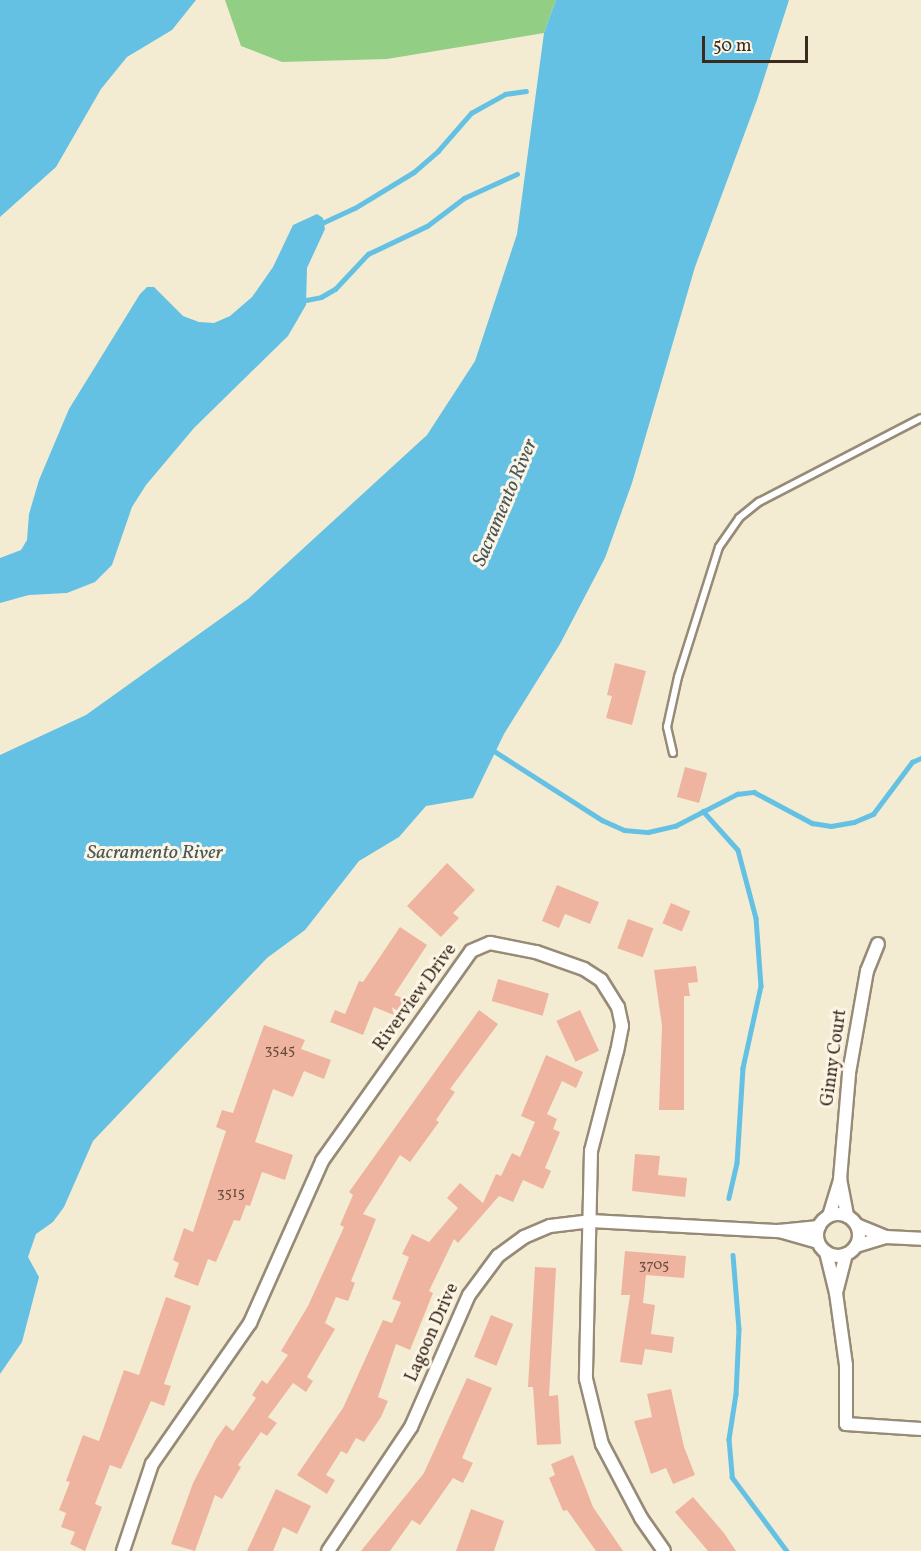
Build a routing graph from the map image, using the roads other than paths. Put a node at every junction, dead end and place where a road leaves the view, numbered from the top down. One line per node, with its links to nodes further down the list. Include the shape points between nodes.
1 (921, 418): 2 (lane, via 808,480 759,502 739,518 719,547 678,677 667,727)
2 (673, 753)
3 (878, 944): 4 (street, Ginny Court, via 867,971 849,1073)
4 (840, 1179): 5 (street); 6 (street)
5 (829, 1216): 6 (street); 9 (street)
6 (847, 1216): 8 (street)
7 (592, 1221): 10 (street, Lagoon Drive); 18 (street, Riverview Drive, via 591,1151 622,1026 618,1007 601,980 584,969 503,944 484,944 471,951 322,1161 250,1323 152,1464); 19 (street, Lagoon Drive, via 550,1226 524,1237 482,1274 469,1294 411,1427); 20 (street, Riverview Drive, via 585,1335 591,1409 612,1466)
8 (856, 1225): 11 (street); 13 (street)
9 (819, 1227): 10 (street); 14 (street)
10 (779, 1231): 14 (street)
11 (886, 1237): 12 (street); 13 (street)
12 (921, 1239)
13 (856, 1246): 15 (street)
14 (822, 1247): 15 (street); 16 (street)
15 (846, 1254): 16 (street)
16 (836, 1293): 17 (street, via 846,1365 846,1424)
17 (921, 1429)
18 (123, 1551)
19 (328, 1551)
20 (664, 1551)

